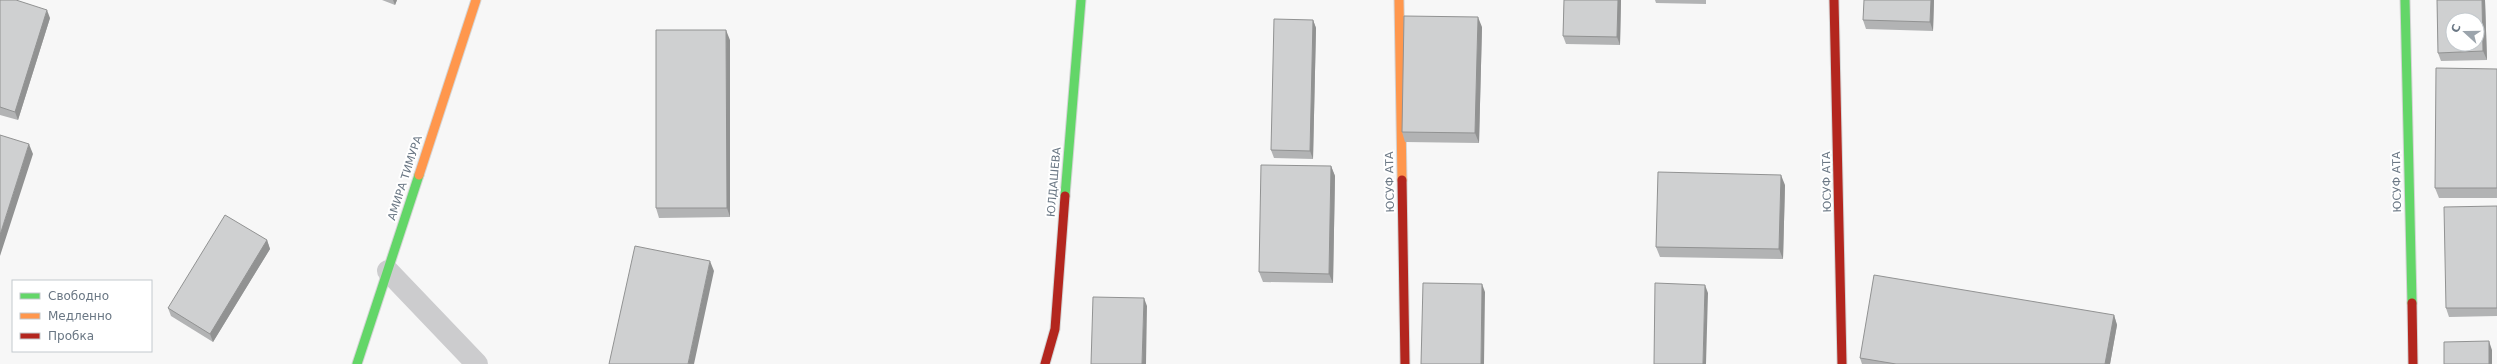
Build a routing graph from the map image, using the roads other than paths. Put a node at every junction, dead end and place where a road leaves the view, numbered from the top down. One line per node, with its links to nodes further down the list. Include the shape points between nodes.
1 (476, 0): 6 (street, АМИРА ТИМУРА)
2 (1081, 0): 9 (street, ЮЛДАШЕВА, via 1055,329)
3 (1399, 0): 10 (street, ЮСУФ АТА)
4 (1834, 0): 11 (street, ЮСУФ АТА)
5 (2406, 0): 12 (street, ЮСУФ АТА)
6 (388, 271): 7 (street, АМИРА ТИМУРА); 8 (street)
7 (357, 364)
8 (477, 364)
9 (1045, 364)
10 (1405, 364)
11 (1842, 364)
12 (2413, 364)

